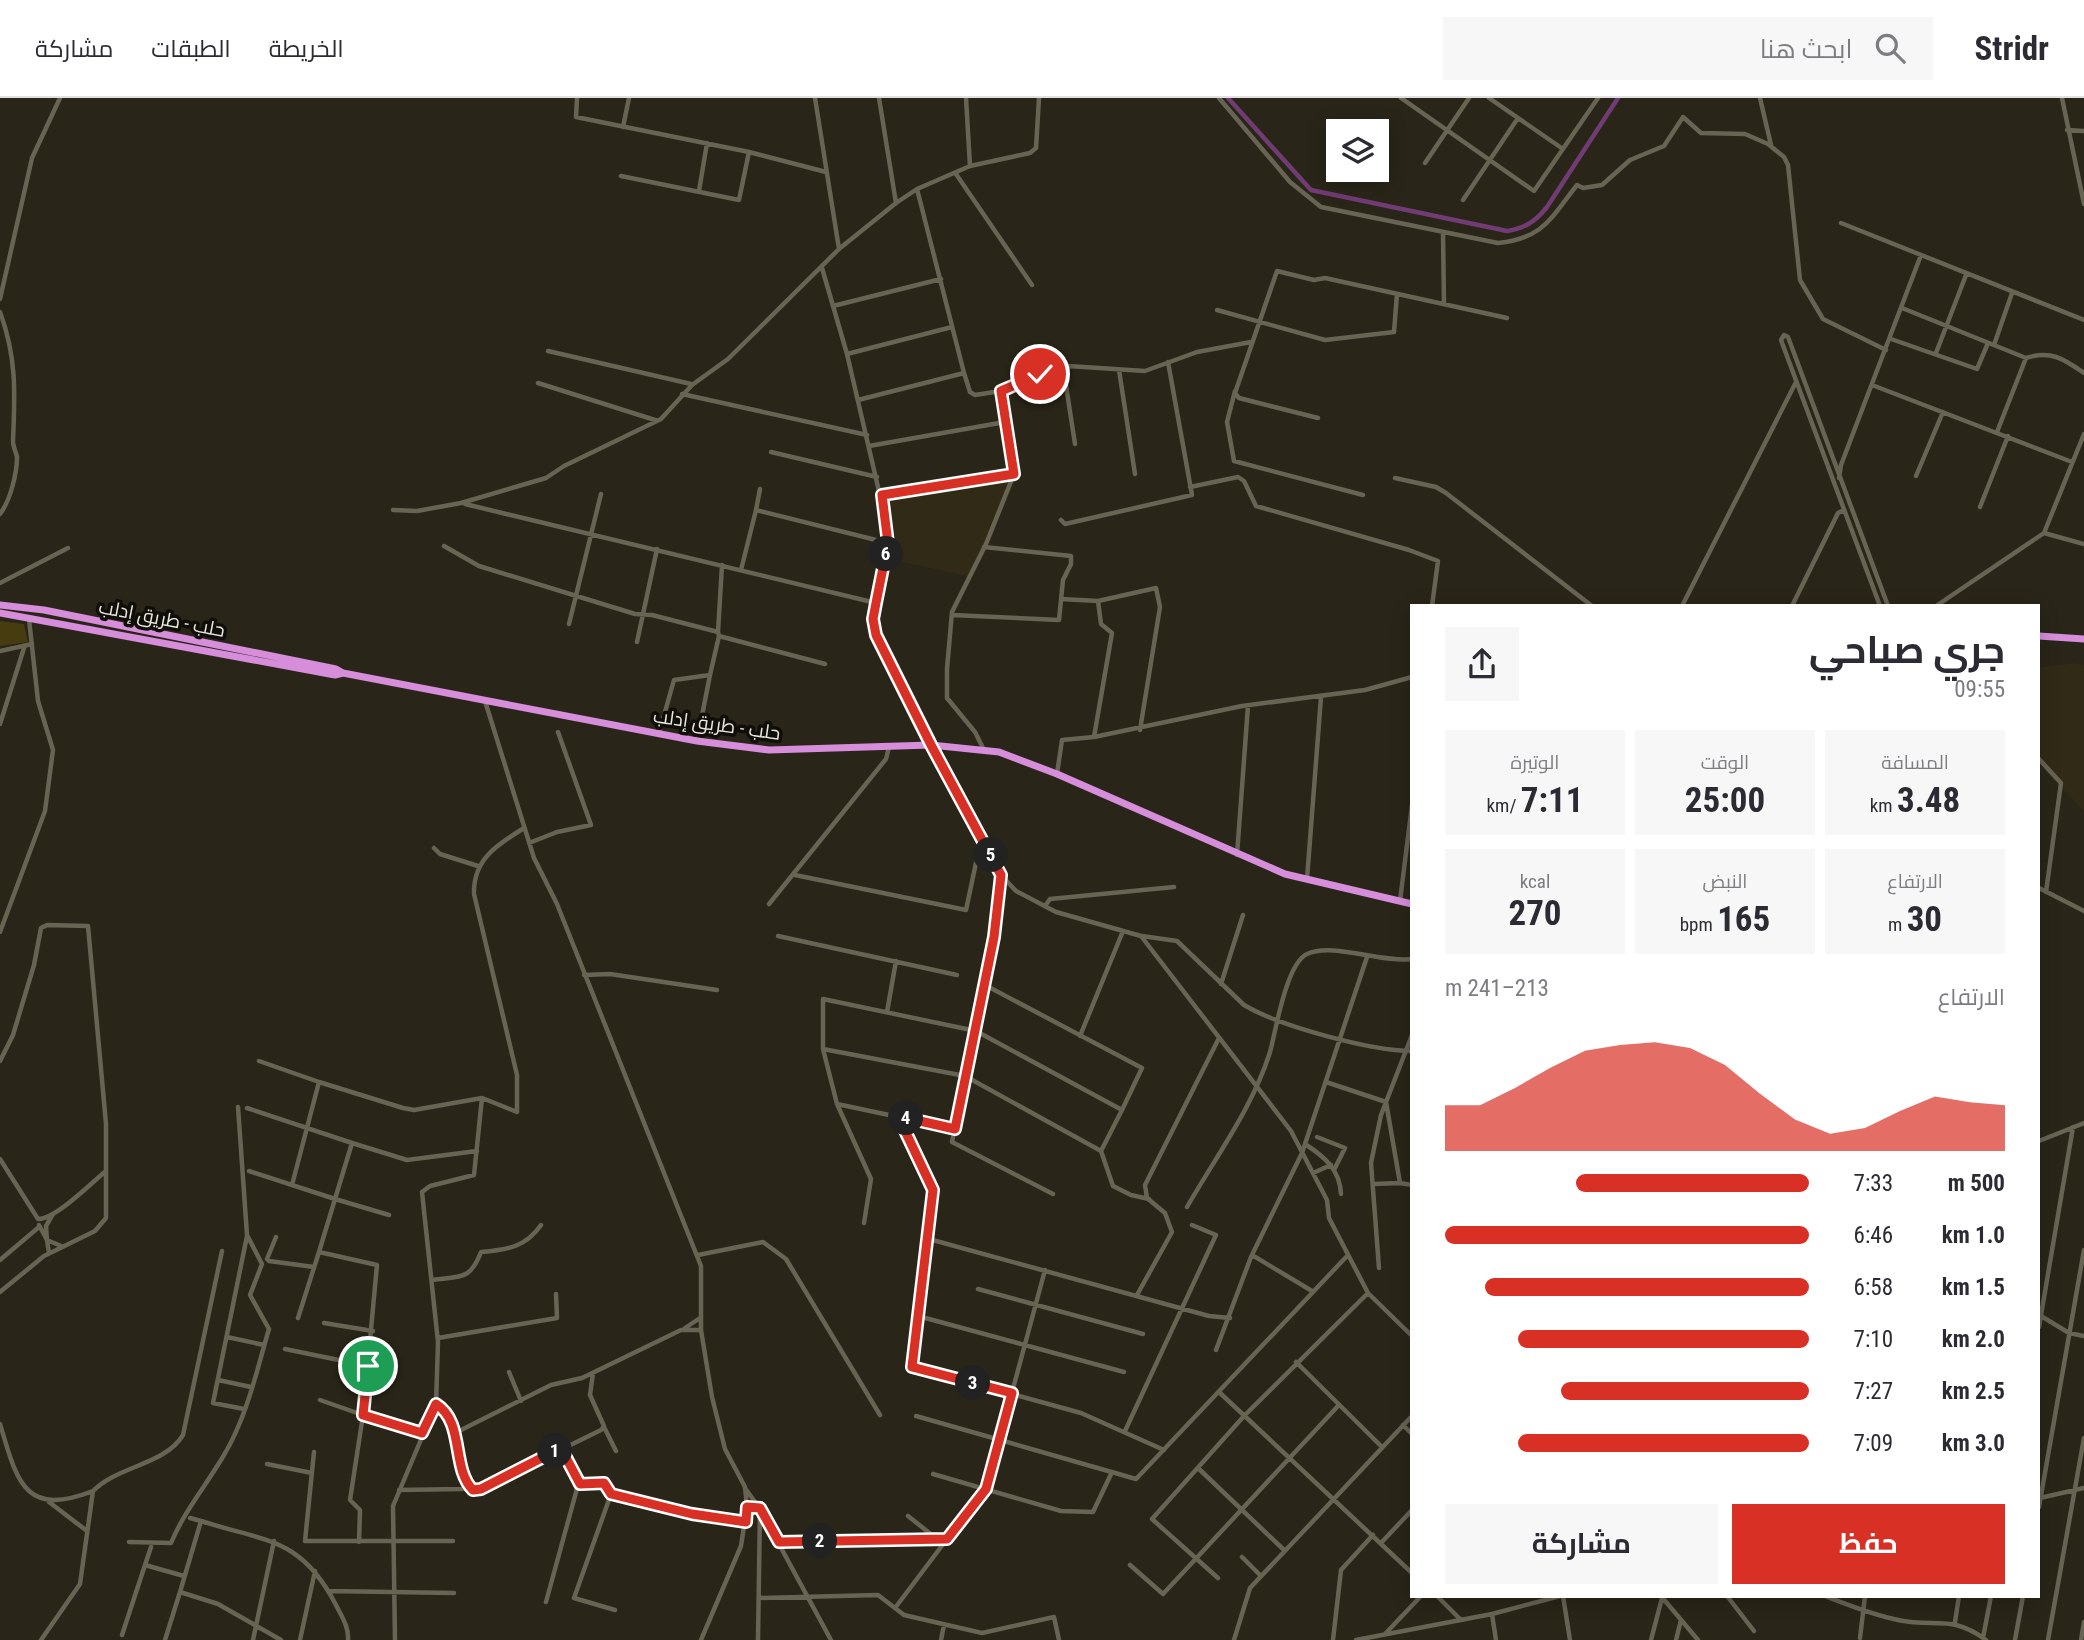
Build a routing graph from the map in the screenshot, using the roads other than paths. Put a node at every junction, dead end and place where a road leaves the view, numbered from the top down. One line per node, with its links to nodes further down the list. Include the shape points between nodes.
1 (60, 98): 45 (street, via 32,158)
2 (577, 98): 16 (street, via 576,117)
3 (629, 98): 16 (street)
4 (815, 98): 27 (street)
5 (879, 98): 33 (street)
6 (966, 98): 26 (street)
7 (1039, 98): 26 (street, via 1036,148)
8 (1219, 98): 36 (street, via 1290,182 1321,207)
9 (1401, 98): 18 (street)
10 (1469, 98): 18 (street)
11 (1489, 98): 15 (street)
12 (1598, 98): 22 (street)
13 (1760, 98): 21 (street)
14 (2062, 98): 17 (street)
15 (1518, 118): 22 (street); 24 (street)
16 (624, 127): 20 (street)
17 (2067, 130): 19 (street); 34 (street)
18 (1446, 131): 24 (street); 25 (street)
19 (2084, 131)
20 (707, 143): 23 (street); 31 (street)
21 (1771, 146): 36 (street, via 1745,134 1701,133 1682,117 1664,146 1630,160 1602,185 1577,185 1542,229 1523,240 1498,243); 60 (street, via 1784,157 1791,173 1800,279 1823,319)
22 (1563, 149): 24 (street, via 1534,191)
23 (749, 152): 27 (street); 31 (street, via 739,200)
24 (1489, 161): 32 (street)
25 (1425, 163)
26 (970, 166): 28 (street)
27 (825, 172): 37 (street)
28 (956, 174): 30 (street); 42 (street)
29 (621, 176): 31 (street)
30 (917, 189): 33 (street); 41 (street)
31 (699, 191)
32 (1463, 200)
33 (896, 203): 37 (street)
34 (2084, 204)
35 (1841, 223): 38 (street)
36 (1443, 232): 46 (street)
37 (839, 249): 39 (street)
38 (1921, 256): 40 (street); 48 (street)
39 (822, 268): 47 (street); 72 (street, via 728,359)
40 (1966, 275): 43 (street); 54 (street)
41 (941, 279): 47 (street); 55 (street)
42 (1032, 285)
43 (2012, 293): 52 (street); 59 (street)
44 (1397, 294): 46 (street); 53 (street, via 1277,271); 53 (street, via 1394,331 1325,340)
45 (0, 299)
46 (1444, 304): 51 (street)
47 (833, 306): 63 (street)
48 (1902, 308): 54 (street); 56 (street)
49 (1217, 310): 53 (street)
50 (0, 312): 104 (street, via 11,343 16,424 13,443 17,458)
51 (1507, 318)
52 (2084, 320)
53 (1258, 321): 57 (street)
54 (1946, 326): 58 (street); 62 (street)
55 (952, 327): 63 (street); 68 (street)
56 (1891, 339): 60 (street); 62 (street)
57 (1251, 342): 65 (street); 74 (street)
58 (1988, 343): 59 (street); 62 (street, via 1977,369)
59 (1994, 345): 64 (street)
60 (1886, 349): 73 (street)
61 (548, 351): 72 (street)
62 (1936, 353)
63 (847, 354): 77 (street)
64 (2026, 358): 69 (street, via 2057,355); 82 (street)
65 (1168, 362): 67 (street, via 1145,371); 96 (street)
66 (1063, 366): 67 (street); 75 (street); 86 (street)
67 (1119, 370): 91 (street)
68 (964, 373): 75 (street, via 975,395); 77 (street)
69 (2084, 373)
70 (1797, 382): 95 (street, via 1781,340 1784,335); 97 (street); 128 (street)
71 (538, 383): 80 (street)
72 (692, 384): 76 (street)
73 (1872, 384): 78 (street); 95 (street)
74 (1237, 387): 79 (street, via 1235,393 1240,398); 101 (street, via 1227,422 1234,461)
75 (1001, 391): 81 (street)
76 (682, 394): 80 (street); 84 (street)
77 (858, 400): 84 (street)
78 (1943, 412): 82 (street); 92 (street)
79 (1318, 418)
80 (656, 420): 103 (street, via 546,478)
81 (1005, 422): 87 (street); 90 (street)
82 (1997, 432): 85 (street)
83 (2084, 434): 89 (street)
84 (867, 435): 87 (street)
85 (2008, 436): 89 (street); 105 (street)
86 (1075, 444)
87 (869, 446): 93 (street)
88 (771, 452): 93 (street)
89 (2072, 462): 111 (street)
90 (1014, 474): 100 (street); 116 (street)
91 (1135, 474)
92 (1916, 476)
93 (877, 477): 100 (street)
94 (1395, 478): 127 (street, via 1446,493)
95 (1839, 478): 97 (street); 131 (street)
96 (1190, 487): 110 (street, via 1192,495 1065,523); 126 (street, via 1238,477 1256,506 1438,561)
97 (1835, 487): 108 (street)
98 (760, 489): 107 (street)
99 (601, 494): 112 (street)
100 (882, 495): 113 (street)
101 (1363, 495)
102 (0, 503): 104 (street)
103 (461, 503): 106 (street); 112 (street)
104 (7, 505): 109 (street)
105 (1980, 507)
106 (393, 510)
107 (755, 510): 113 (street); 120 (street)
108 (1844, 510): 129 (street, via 1838,513); 130 (street)
109 (0, 514)
110 (1061, 520)
111 (2044, 533): 114 (street); 132 (street)
112 (592, 534): 118 (street); 122 (street)
113 (888, 543): 125 (street)
114 (2084, 544)
115 (444, 547): 122 (street, via 479,566)
116 (984, 547): 123 (street, via 1071,556); 136 (street)
117 (68, 548): 121 (street)
118 (657, 550): 119 (street); 135 (street)
119 (722, 565): 120 (street); 141 (street)
120 (741, 570): 125 (street)
121 (0, 583)
122 (577, 595): 135 (street); 140 (street)
123 (1061, 599): 124 (street); 136 (street, via 1059,620)
124 (1098, 601): 158 (street, via 1156,588 1160,607); 161 (street, via 1101,624 1112,634)
125 (876, 603): 163 (street, via 876,635)
126 (1432, 604)
127 (1589, 604)
128 (1683, 604)
129 (1793, 604)
130 (1879, 604)
131 (1887, 604)
132 (1939, 604)
133 (0, 605): 139 (highway, حلب - طريق إدلب)
134 (0, 613): 137 (highway)
135 (644, 615): 141 (street); 144 (street)
136 (951, 615): 165 (street, via 946,694)
137 (29, 618): 138 (highway); 145 (street)
138 (60, 623): 139 (highway, via 61,617); 148 (highway)
139 (106, 623): 146 (highway, حلب - طريق إدلب)
140 (569, 624)
141 (718, 634): 150 (street); 152 (street)
142 (2040, 636): 143 (highway)
143 (2084, 639)
144 (637, 642)
145 (32, 644): 147 (street); 188 (street, via 38,701 53,750 44,811)
146 (221, 646): 148 (highway, via 222,651); 151 (highway, حلب - طريق إدلب)
147 (24, 648): 149 (street); 157 (street)
148 (189, 648): 151 (highway)
149 (0, 652)
150 (825, 664)
151 (343, 673): 155 (highway, حلب - طريق إدلب)
152 (710, 676): 160 (street, via 674,680); 162 (street)
153 (1410, 678): 154 (street)
154 (1321, 697): 156 (street); 177 (street)
155 (484, 699): 160 (highway, حلب - طريق إدلب); 169 (street)
156 (1248, 706): 158 (street); 173 (street)
157 (0, 724)
158 (1140, 730): 161 (street)
159 (558, 732): 170 (street, via 591,825)
160 (659, 733): 162 (highway, حلب - طريق إدلب)
161 (1094, 737): 167 (street, via 1062,740)
162 (696, 741): 164 (highway, حلب - طريق إدلب, via 769,750)
163 (931, 745): 164 (highway, حلب - طريق إدلب); 165 (highway, حلب - طريق إدلب); 172 (street)
164 (889, 746): 175 (street, via 886,759)
165 (984, 750): 167 (highway, حلب - طريق إدلب, via 1019,757)
166 (2040, 760): 180 (street, via 2061,783)
167 (1056, 774): 173 (highway, حلب - طريق إدلب)
168 (1410, 821): 181 (street)
169 (524, 828): 170 (street); 174 (street)
170 (529, 844): 194 (street)
171 (434, 848): 174 (street)
172 (987, 849): 175 (street, via 977,858 966,910); 176 (street)
173 (1237, 855): 177 (highway, حلب - طريق إدلب)
174 (478, 866): 213 (street, via 474,894 517,1075 517,1112)
175 (795, 875): 182 (street)
176 (1001, 875): 184 (street, via 1016,891); 197 (street)
177 (1307, 880): 181 (highway, حلب - طريق إدلب)
178 (1174, 887): 184 (street, via 1050,899)
179 (2040, 889): 180 (street)
180 (2046, 892): 185 (street)
181 (1400, 902): 183 (highway, حلب - طريق إدلب)
182 (769, 904)
183 (1410, 904)
184 (1045, 906): 187 (street)
185 (2084, 911)
186 (1243, 915): 196 (street)
187 (1123, 931): 190 (street); 202 (street)
188 (0, 932)
189 (778, 936): 193 (street)
190 (1141, 936): 196 (street, via 1177,941); 203 (street)
191 (1367, 957): 192 (street); 200 (street, via 1324,951 1306,955 1295,965); 204 (street)
192 (1410, 959)
193 (896, 961): 195 (street); 199 (street)
194 (584, 975): 198 (street, via 610,974); 261 (street)
195 (957, 975)
196 (1221, 984): 200 (street, via 1244,1005)
197 (985, 985): 201 (street); 202 (street)
198 (717, 990)
199 (887, 1012): 201 (street); 205 (street, via 822,999)
200 (1278, 1020): 204 (street); 212 (street)
201 (976, 1031): 209 (street); 218 (street)
202 (1080, 1035): 218 (street, via 1142,1068)
203 (1219, 1038): 212 (street); 243 (street, via 1145,1185)
204 (1341, 1038): 206 (street); 211 (street)
205 (823, 1049): 209 (street); 215 (street)
206 (1410, 1051): 214 (street)
207 (0, 1061): 233 (street, via 13,1035 41,928 88,926)
208 (259, 1061): 210 (street)
209 (965, 1076): 223 (street); 229 (street)
210 (319, 1082): 213 (street, via 414,1110); 222 (street)
211 (1326, 1082): 214 (street); 227 (street)
212 (1257, 1085): 230 (street); 244 (street)
213 (482, 1098): 228 (street)
214 (1386, 1102): 236 (street, via 1375,1141); 237 (street)
215 (837, 1104): 219 (street); 248 (street, via 871,1179)
216 (238, 1108): 252 (street)
217 (247, 1108): 222 (street)
218 (1122, 1110): 229 (street)
219 (898, 1116): 223 (street); 255 (street, via 933,1190)
220 (2084, 1123): 221 (street)
221 (2073, 1127): 225 (street); 277 (street)
222 (309, 1129): 226 (street); 238 (street)
223 (955, 1129): 240 (street, via 951,1142)
224 (1317, 1137): 232 (street, via 1345,1148)
225 (2040, 1140)
226 (352, 1143): 228 (street, via 407,1160); 242 (street)
227 (1305, 1144): 230 (street); 232 (street)
228 (477, 1151): 268 (street, via 474,1175 422,1192)
229 (1101, 1151): 243 (street, via 1114,1186)
230 (1302, 1153): 235 (street); 262 (street)
231 (0, 1159): 247 (street)
232 (1332, 1168): 235 (street); 241 (street, via 1340,1179)
233 (107, 1170): 245 (street); 256 (street, via 106,1218 94,1231)
234 (250, 1171): 238 (street)
235 (1312, 1173): 263 (street)
236 (1373, 1184): 237 (street); 266 (street)
237 (1400, 1184): 239 (street)
238 (292, 1185): 242 (street)
239 (1410, 1185)
240 (1053, 1194)
241 (1341, 1194)
242 (335, 1199): 246 (street); 259 (street)
243 (1149, 1199): 274 (street, via 1165,1213 1172,1232)
244 (1187, 1207)
245 (54, 1213): 247 (street, via 45,1219); 254 (street, via 46,1226)
246 (389, 1215)
247 (36, 1216): 251 (street)
248 (864, 1223)
249 (541, 1225): 268 (street, via 531,1240 481,1252 474,1270 466,1275)
250 (1192, 1225): 276 (street, via 1216,1235)
251 (39, 1227): 254 (street); 264 (street)
252 (247, 1235): 290 (street); 292 (street, via 262,1264 250,1295 269,1329)
253 (276, 1237): 265 (street, via 269,1261)
254 (47, 1240): 256 (street); 260 (street)
255 (929, 1240): 267 (street); 278 (street)
256 (62, 1247): 260 (street)
257 (2084, 1250): 286 (street)
258 (222, 1251): 342 (street, via 183,1434 173,1447 103,1482)
259 (319, 1252): 265 (street); 285 (street, via 377,1265)
260 (49, 1254): 271 (street)
261 (698, 1255): 280 (street); 311 (street, via 762,1242 786,1259)
262 (1252, 1255): 270 (street); 281 (street)
263 (1348, 1255): 270 (street); 272 (street)
264 (0, 1260)
265 (314, 1267): 279 (street)
266 (1379, 1268)
267 (1045, 1270): 274 (street); 275 (street)
268 (432, 1280): 291 (street)
269 (978, 1289): 275 (street)
270 (1312, 1291): 303 (street)
271 (0, 1292)
272 (1368, 1293): 288 (street); 296 (street)
273 (556, 1294): 291 (street, via 557,1318)
274 (1137, 1295): 276 (street)
275 (1036, 1305): 287 (street); 293 (street)
276 (1184, 1307): 281 (street, via 1209,1317); 318 (street)
277 (2040, 1315): 286 (street)
278 (918, 1316): 293 (street); 304 (street, via 912,1367)
279 (298, 1318)
280 (700, 1318): 283 (street); 284 (street)
281 (1230, 1318): 295 (street)
282 (324, 1324): 285 (street)
283 (681, 1330): 284 (street); 300 (street)
284 (701, 1330): 337 (street, via 726,1449)
285 (373, 1331): 297 (street)
286 (2069, 1333): 289 (street); 345 (street)
287 (1143, 1334)
288 (1410, 1334)
289 (2084, 1336)
290 (227, 1337): 292 (street); 301 (street)
291 (438, 1338): 307 (street)
292 (264, 1345): 302 (street)
293 (1025, 1346): 299 (street); 304 (street)
294 (285, 1349): 297 (street)
295 (1216, 1350)
296 (1296, 1362): 308 (street); 313 (street)
297 (368, 1366): 310 (street)
298 (509, 1372): 306 (street)
299 (1124, 1372)
300 (593, 1373): 306 (street, via 551,1385); 317 (street, via 590,1395)
301 (218, 1380): 302 (street); 309 (street, via 213,1403)
302 (251, 1387): 309 (street)
303 (1219, 1392): 313 (street); 326 (street)
304 (1012, 1393): 318 (street); 323 (street)
305 (320, 1400): 310 (street)
306 (521, 1401): 321 (street)
307 (436, 1404): 320 (street); 321 (street)
308 (1338, 1406): 324 (street); 329 (street)
309 (244, 1409): 361 (street, via 238,1428 182,1516 171,1543)
310 (363, 1415): 320 (street); 364 (street, via 350,1500 360,1510)
311 (880, 1415)
312 (916, 1416): 323 (street)
313 (1244, 1416): 329 (street); 331 (street)
314 (1410, 1418): 316 (street)
315 (0, 1424): 346 (street, via 17,1478)
316 (1403, 1425): 319 (street); 324 (street)
317 (604, 1426): 325 (street); 327 (street)
318 (1125, 1431): 326 (street)
319 (1410, 1432)
320 (422, 1433): 340 (street)
321 (455, 1433): 336 (street)
322 (2084, 1437): 341 (street)
323 (1000, 1440): 332 (street); 338 (street)
324 (1382, 1447): 344 (street)
325 (561, 1448): 335 (street); 336 (street, via 481,1489)
326 (1164, 1450): 332 (street, via 1136,1479)
327 (616, 1451)
328 (314, 1452): 333 (street)
329 (1289, 1457): 344 (street); 349 (street)
330 (267, 1464): 333 (street)
331 (1198, 1468): 349 (street); 371 (street, via 1152,1519)
332 (1112, 1472): 338 (street, via 1093,1513 1061,1511)
333 (312, 1473): 363 (street)
334 (933, 1474): 338 (street)
335 (580, 1484): 343 (street, via 604,1483); 397 (street)
336 (469, 1486): 340 (street)
337 (745, 1488): 347 (street); 348 (street)
338 (986, 1489): 358 (street)
339 (2084, 1489): 341 (street)
340 (399, 1490): 359 (street, via 393,1511)
341 (2075, 1490): 345 (street); 435 (street)
342 (93, 1492): 346 (street); 355 (street)
343 (611, 1494): 354 (street); 400 (street, via 574,1598)
344 (1333, 1497): 356 (street); 368 (street)
345 (2040, 1499)
346 (48, 1501): 355 (street)
347 (747, 1507): 348 (street); 354 (street)
348 (760, 1508): 365 (street); 384 (street)
349 (1241, 1509): 368 (street); 371 (street)
350 (1410, 1512): 366 (street)
351 (908, 1516): 357 (street)
352 (190, 1518): 353 (street)
353 (201, 1521): 362 (street); 376 (street)
354 (746, 1522): 421 (street, via 733,1567)
355 (87, 1531): 414 (street, via 80,1584)
356 (1373, 1535): 366 (street); 427 (street, via 1341,1570)
357 (937, 1539): 358 (street); 365 (street)
358 (947, 1539): 398 (street)
359 (393, 1541): 360 (street); 364 (street); 380 (street)
360 (453, 1541)
361 (129, 1542)
362 (274, 1542): 370 (street); 407 (street)
363 (305, 1542): 364 (street); 370 (street)
364 (359, 1542)
365 (779, 1542): 383 (street)
366 (1381, 1542): 375 (street)
367 (151, 1547): 372 (street)
368 (1284, 1550): 377 (street)
369 (1242, 1557): 377 (street)
370 (303, 1558): 374 (street)
371 (1195, 1558): 373 (street, via 1163,1594); 378 (street)
372 (145, 1565): 376 (street); 410 (street)
373 (1130, 1565)
374 (315, 1571): 379 (street); 418 (street)
375 (1410, 1571)
376 (184, 1576): 381 (street)
377 (1261, 1576): 426 (street, via 1250,1588)
378 (1218, 1578)
379 (329, 1591): 380 (street); 419 (street, via 348,1628)
380 (394, 1591): 382 (street); 420 (street)
381 (180, 1592): 407 (street, via 218,1604); 415 (street)
382 (454, 1593)
383 (808, 1597): 384 (street); 398 (street, via 878,1595); 423 (street)
384 (759, 1598): 422 (street)
385 (1419, 1598): 409 (street)
386 (1439, 1598): 402 (street)
387 (1553, 1598): 401 (street)
388 (1561, 1598): 430 (street)
389 (1662, 1598): 431 (street)
390 (1663, 1598): 403 (street)
391 (1729, 1598): 408 (street)
392 (1831, 1598): 399 (street)
393 (1865, 1598): 399 (street)
394 (1959, 1598): 404 (street)
395 (1991, 1598): 413 (street)
396 (2023, 1598): 434 (street)
397 (545, 1602)
398 (895, 1608): 406 (street, via 904,1615)
399 (1862, 1609): 404 (street, via 1908,1622); 412 (street)
400 (615, 1610)
401 (1492, 1614): 402 (street); 429 (street)
402 (1462, 1620): 409 (street)
403 (1681, 1620): 432 (street); 433 (street)
404 (1955, 1622): 413 (street)
405 (2084, 1622): 436 (street)
406 (944, 1625): 424 (street); 425 (street, via 982,1633 1054,1617)
407 (256, 1626): 416 (street); 417 (street)
408 (1754, 1631)
409 (1384, 1634): 411 (street)
410 (122, 1635)
411 (1376, 1638): 428 (street)
412 (1860, 1638)
413 (1985, 1639)
414 (41, 1640)
415 (165, 1640)
416 (253, 1640)
417 (281, 1640)
418 (300, 1640)
419 (348, 1640)
420 (396, 1640)
421 (701, 1640)
422 (758, 1640)
423 (831, 1640)
424 (941, 1640)
425 (1059, 1640)
426 (1234, 1640)
427 (1333, 1640)
428 (1356, 1640)
429 (1496, 1640)
430 (1570, 1640)
431 (1651, 1640)
432 (1676, 1640)
433 (1698, 1640)
434 (2015, 1640)
435 (2048, 1640)
436 (2081, 1640)

